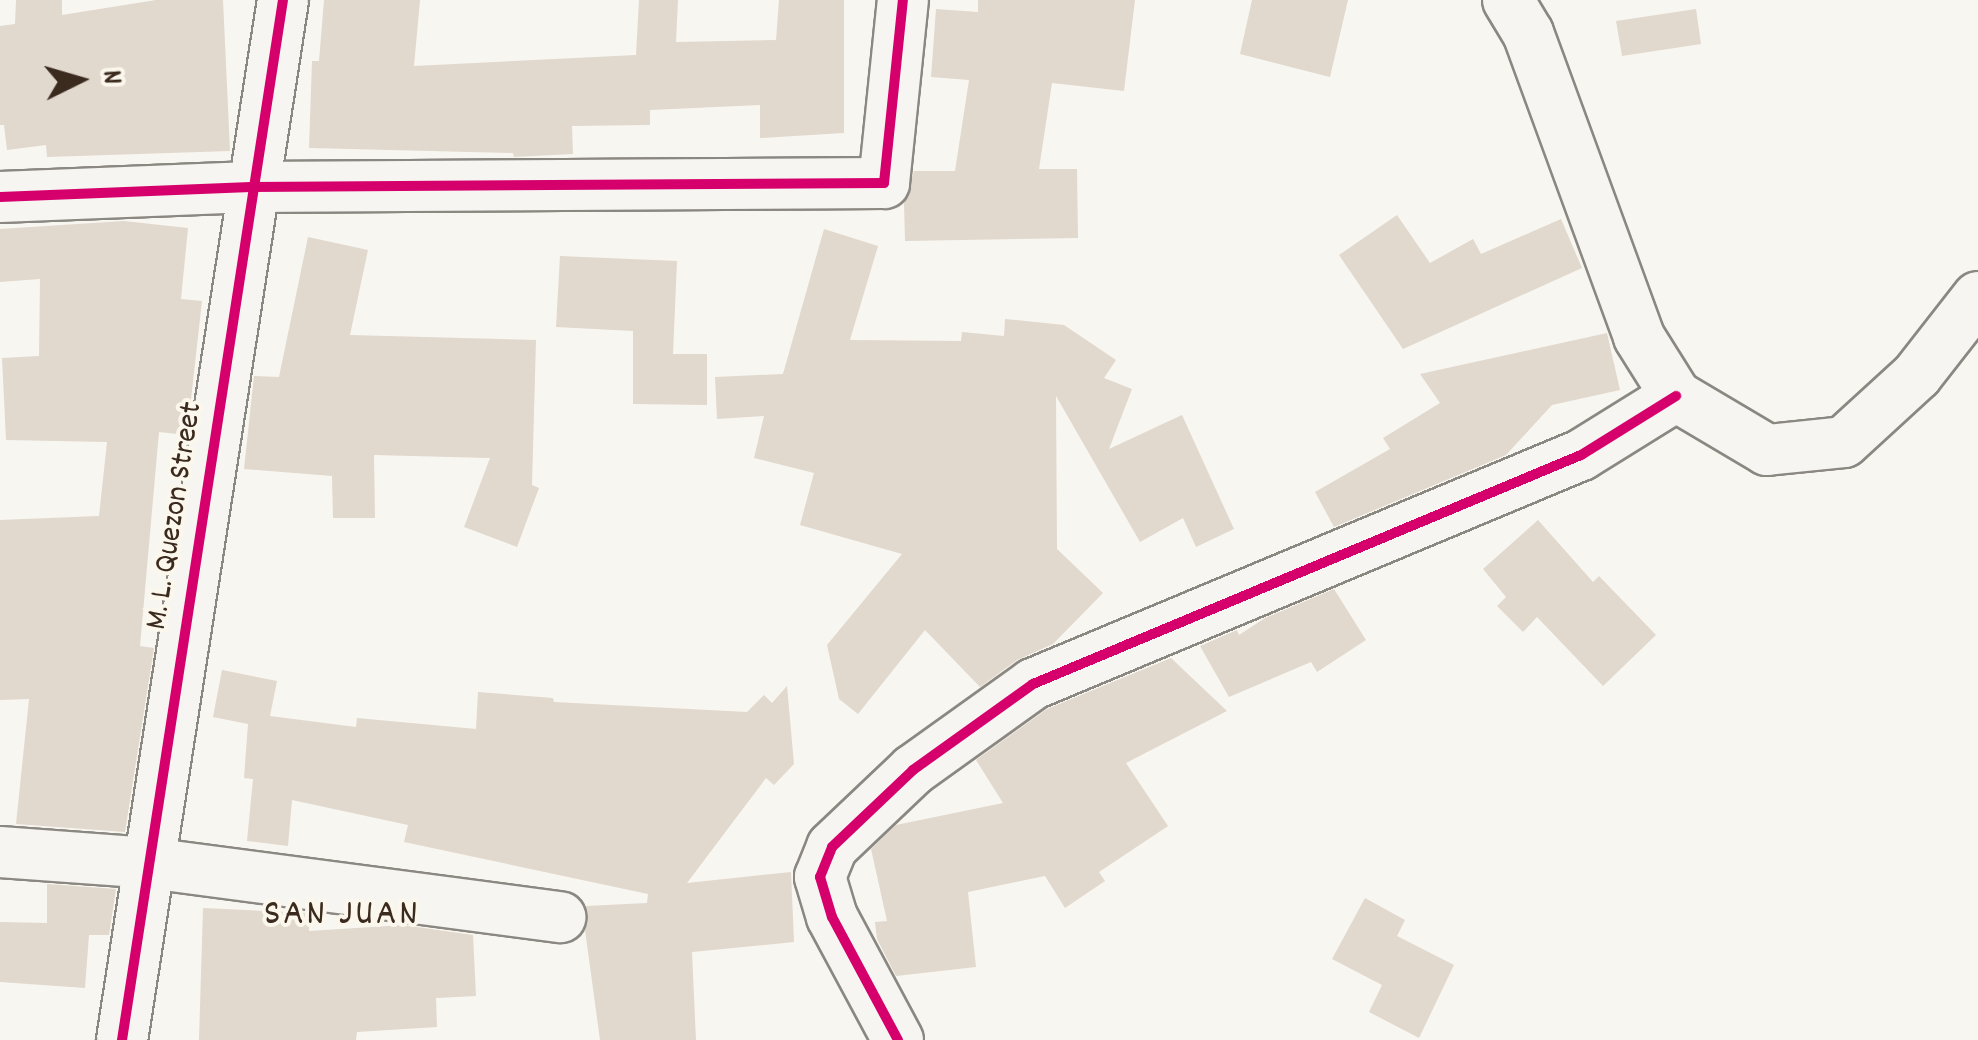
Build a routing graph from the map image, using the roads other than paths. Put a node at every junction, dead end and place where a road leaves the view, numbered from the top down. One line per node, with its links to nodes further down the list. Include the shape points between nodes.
1 (283, 0): 4 (street, M. L. Quezon Street)
2 (903, 0): 4 (street, via 884,183)
3 (1508, 0): 7 (street, via 1528,32 1639,338)
4 (251, 187): 5 (street); 9 (street, M. L. Quezon Street)
5 (0, 197)
6 (1978, 297): 7 (street, via 1917,376 1844,442 1767,450)
7 (1676, 396): 12 (street, via 1581,455 1034,684 913,770 832,846 820,877 832,917)
8 (0, 852): 9 (street)
9 (149, 863): 10 (street); 11 (street, M. L. Quezon Street)
10 (560, 917)
11 (122, 1040)
12 (898, 1040)

